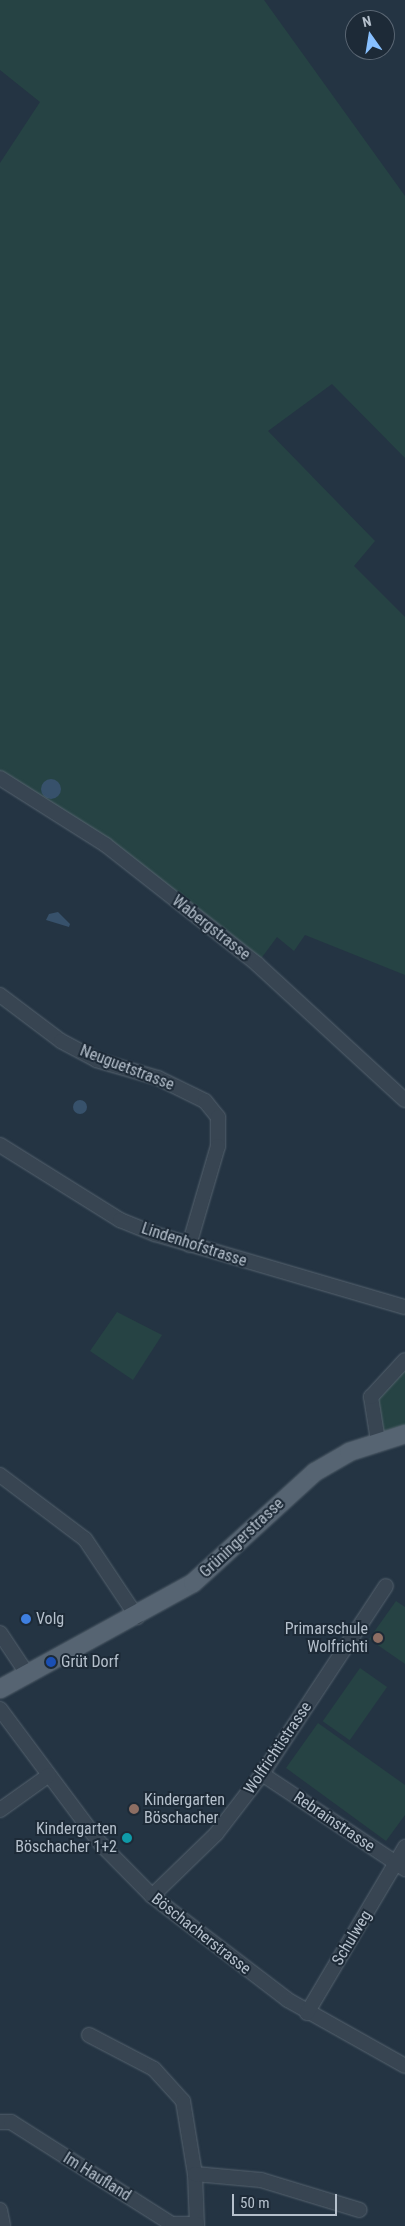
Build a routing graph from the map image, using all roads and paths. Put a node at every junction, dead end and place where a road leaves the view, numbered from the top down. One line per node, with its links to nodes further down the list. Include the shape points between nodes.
1 (0, 778): 3 (street, Wabergstrasse, via 106,845 257,964)
2 (0, 995): 5 (street, Neuguetstrasse, via 61,1042 96,1060 158,1078 205,1102 218,1117 218,1146)
3 (405, 1100)
4 (0, 1145): 5 (street, Lindenhofstrasse, via 120,1220)
5 (190, 1245): 6 (street, Lindenhofstrasse)
6 (405, 1307)
7 (405, 1360): 9 (street, via 371,1397)
8 (405, 1434): 9 (main road, Grüningerstrasse)
9 (378, 1441): 12 (main road, Grüningerstrasse, via 309,1477 218,1564)
10 (0, 1475): 12 (street, via 85,1540)
11 (386, 1586): 17 (street, Wolfrichtistrasse)
12 (137, 1617): 14 (main road, Grüningerstrasse)
13 (0, 1633): 14 (street)
14 (28, 1675): 15 (main road, Grüningerstrasse)
15 (0, 1689)
16 (0, 1709): 18 (street, Böschacherstrasse)
17 (262, 1774): 21 (street, Rebrainstrasse); 22 (street, Wolfrichtistrasse, via 216,1834)
18 (49, 1775): 19 (street); 22 (street, Böschacherstrasse, via 100,1843)
19 (0, 1810)
20 (405, 1847): 21 (street, Schulweg)
21 (401, 1867): 23 (street, Schulweg)
22 (152, 1896): 23 (street, Böschacherstrasse)
23 (307, 2013): 25 (street, Böschacherstrasse)
24 (89, 2035): 27 (street, via 154,2069 183,2101)
25 (405, 2066)
26 (0, 2122): 30 (street, Im Haufland, via 11,2122 172,2224)
27 (195, 2174): 29 (street, via 261,2180); 30 (street)
28 (0, 2210): 31 (street)
29 (360, 2210)
30 (197, 2225)
31 (3, 2226)

